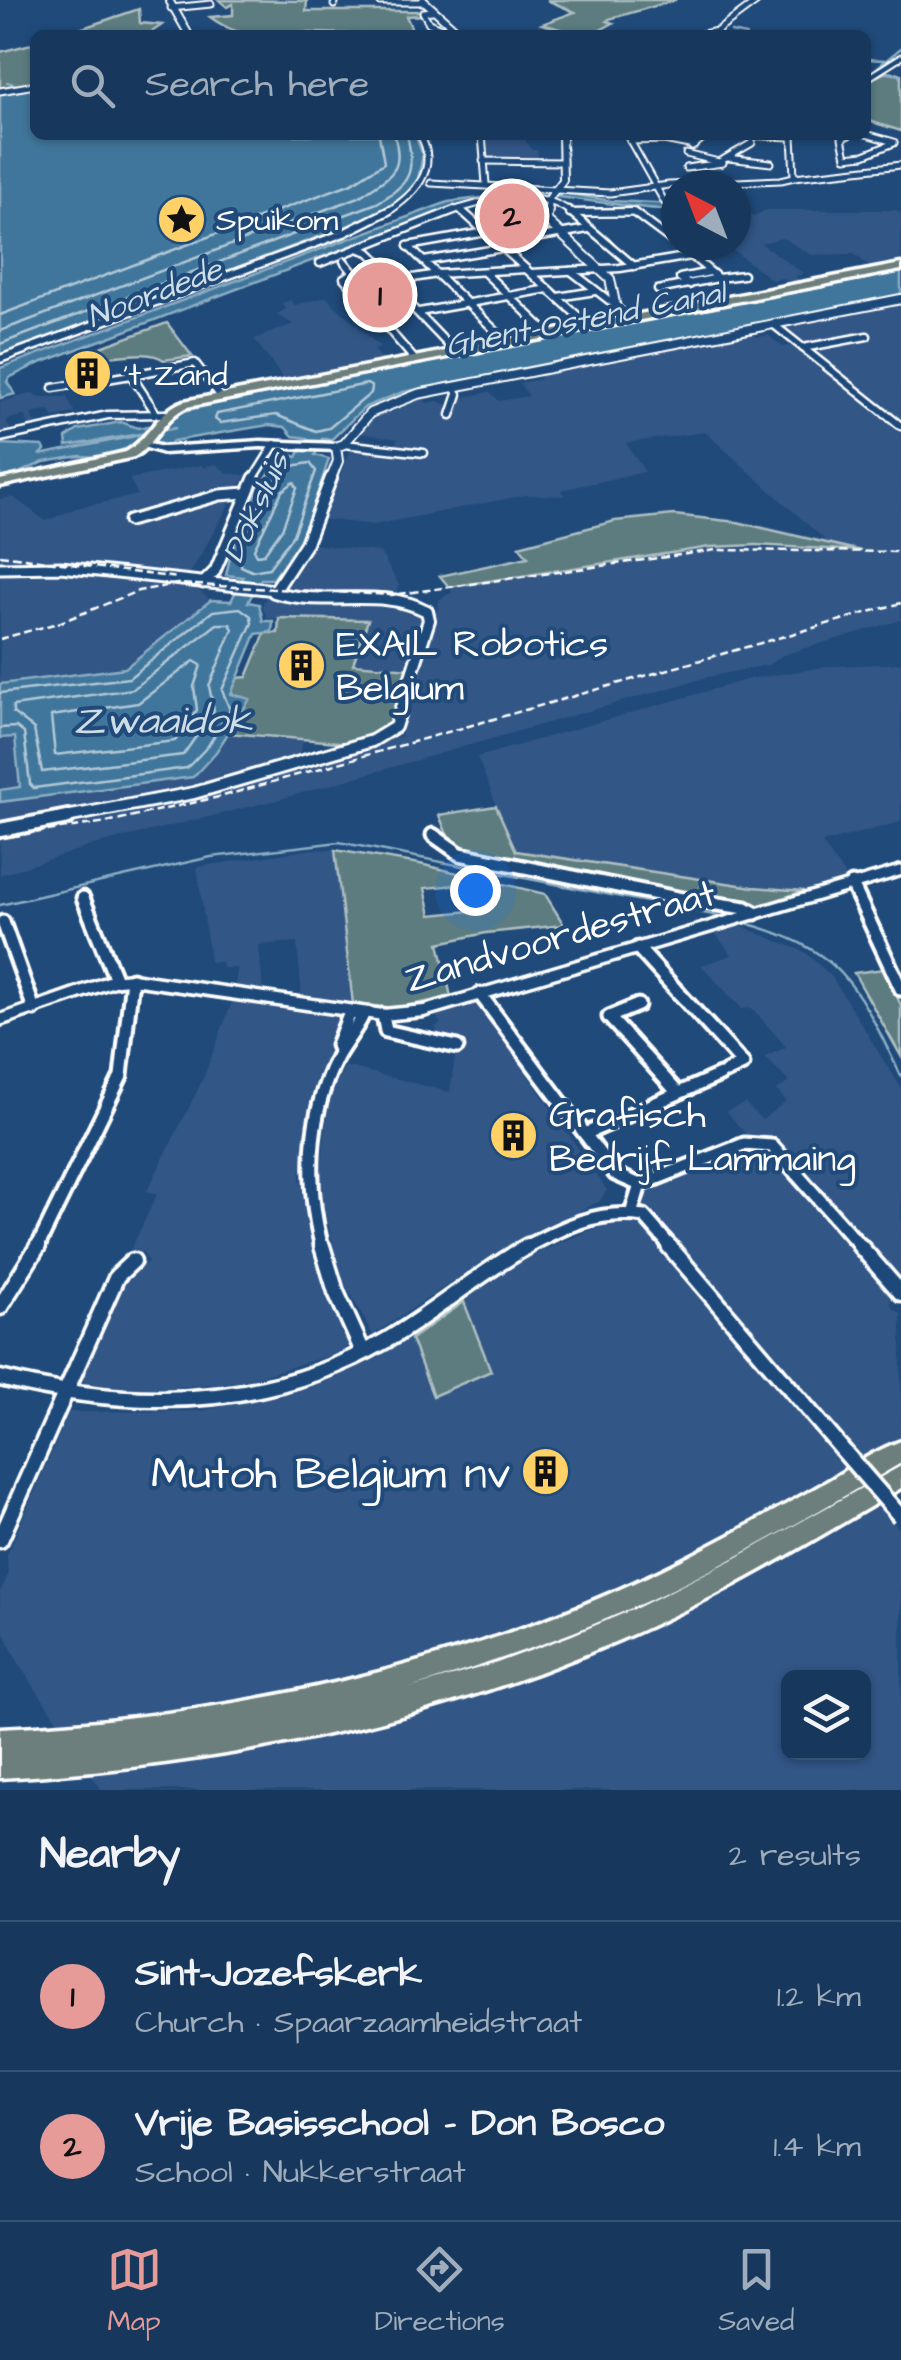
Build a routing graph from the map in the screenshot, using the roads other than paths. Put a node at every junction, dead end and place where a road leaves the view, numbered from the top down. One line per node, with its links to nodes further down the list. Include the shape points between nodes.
1 (760, 0): 9 (street)
2 (380, 1): 5 (street)
3 (170, 4): 4 (street); 6 (street)
4 (211, 4)
5 (422, 5): 7 (street, via 429,22); 8 (street)
6 (186, 30)
7 (451, 30)
8 (454, 30)
9 (718, 30)
10 (901, 57): 11 (street)
11 (871, 76)
12 (30, 86): 13 (street)
13 (0, 91)
14 (871, 136): 24 (street)
15 (422, 140): 84 (street, via 430,160 416,190 394,207)
16 (482, 140): 28 (street)
17 (562, 140): 29 (street)
18 (630, 140): 38 (street)
19 (662, 140): 25 (street)
20 (701, 140): 25 (street)
21 (752, 140): 27 (street)
22 (792, 140): 33 (street)
23 (842, 140): 24 (street, via 846,157)
24 (898, 144)
25 (694, 146): 26 (street)
26 (686, 154): 27 (street); 32 (street)
27 (724, 160): 30 (street); 32 (street, via 720,166)
28 (483, 162): 29 (street); 36 (street)
29 (562, 162): 39 (street, via 563,180)
30 (771, 162)
31 (901, 165): 33 (street)
32 (686, 168)
33 (794, 177): 34 (street)
34 (751, 180)
35 (432, 182): 36 (street)
36 (486, 184): 39 (street)
37 (661, 186): 38 (street)
38 (653, 187): 39 (street); 40 (street)
39 (553, 194): 41 (street); 42 (street); 46 (street, via 545,217)
40 (661, 197)
41 (460, 208): 44 (street); 48 (street)
42 (570, 214): 43 (street); 45 (street, via 622,211)
43 (588, 228): 46 (street); 54 (street)
44 (486, 232): 47 (street); 52 (street, via 408,246)
45 (661, 233)
46 (558, 234): 47 (street); 56 (street)
47 (501, 246): 52 (street); 58 (street)
48 (359, 249): 53 (street); 65 (street, via 393,275)
49 (668, 260): 54 (street)
50 (696, 260): 60 (street)
51 (344, 261): 75 (street, via 354,273 344,278)
52 (424, 261): 61 (street)
53 (320, 263)
54 (634, 266): 56 (street)
55 (901, 268): 76 (main road)
56 (598, 269): 57 (street); 73 (street, via 613,286)
57 (571, 270): 58 (street); 68 (street)
58 (528, 271): 59 (street); 67 (street)
59 (484, 272): 61 (street); 69 (street)
60 (710, 272): 63 (street); 66 (street, via 680,278)
61 (436, 274): 65 (street); 72 (street)
62 (743, 275): 63 (street)
63 (718, 278): 66 (street)
64 (653, 281): 66 (street, via 660,290)
65 (388, 282): 74 (street)
66 (688, 284)
67 (548, 289): 69 (street); 70 (street)
68 (595, 291): 70 (street); 73 (street)
69 (510, 296): 72 (street); 79 (street)
70 (558, 298): 78 (street)
71 (901, 298): 77 (street)
72 (468, 304): 74 (street); 81 (street)
73 (615, 305): 76 (street)
74 (415, 310): 75 (street); 83 (street)
75 (376, 314): 85 (street)
76 (630, 319): 78 (main road)
77 (773, 324): 82 (street); 87 (street)
78 (589, 326): 79 (main road)
79 (550, 334): 81 (main road)
80 (867, 336): 82 (street)
81 (507, 342): 83 (main road)
82 (803, 348): 92 (street)
83 (455, 352): 85 (main road)
84 (0, 359)
85 (415, 360): 89 (main road)
86 (131, 375): 88 (street); 89 (street, via 194,363); 90 (street)
87 (454, 386): 91 (street); 96 (street, via 382,406)
88 (53, 388)
89 (221, 397): 90 (main road)
90 (159, 412): 93 (street); 94 (main road)
91 (451, 415)
92 (901, 426)
93 (0, 438)
94 (146, 444): 95 (main road, via 164,450); 99 (main road, via 114,460)
95 (279, 444): 97 (main road); 100 (street)
96 (340, 446): 97 (main road); 98 (street); 104 (street, via 306,543)
97 (319, 447)
98 (424, 453)
99 (0, 483)
100 (246, 493): 101 (street); 103 (street)
101 (128, 522)
102 (0, 568): 103 (street, via 74,568)
103 (203, 583): 104 (street)
104 (275, 590): 105 (street, via 324,600 404,600 427,610 402,714 389,732 194,794)
105 (0, 830)
106 (433, 835): 110 (street, via 460,854)
107 (901, 870): 108 (main road, Zandvoordestraat)
108 (852, 884): 110 (main road, Zandvoordestraat); 115 (street)
109 (83, 898): 114 (street)
110 (752, 914): 112 (main road, Zandvoordestraat)
111 (3, 922): 113 (street)
112 (638, 948): 116 (main road, Zandvoordestraat); 123 (street, via 744,1064)
113 (6, 950): 118 (street)
114 (124, 979): 118 (main road, Zandvoordestraat); 119 (main road, Zandvoordestraat); 129 (street, via 120,1076 30,1262)
115 (901, 989)
116 (480, 994): 120 (main road, Zandvoordestraat); 124 (street)
117 (638, 1004): 123 (street, via 609,1017)
118 (34, 1009): 121 (main road, Zandvoordestraat)
119 (356, 1012): 120 (main road, Zandvoordestraat); 130 (street, via 362,1017 340,1052 316,1121 311,1186 322,1257)
120 (383, 1015): 122 (street, via 386,1031)
121 (0, 1020)
122 (457, 1048)
123 (678, 1093): 124 (street)
124 (585, 1134): 125 (street, via 616,1174)
125 (640, 1185): 126 (street); 128 (street, via 744,1144 772,1146)
126 (632, 1211): 130 (street, via 604,1213 525,1248); 135 (street, bridge, via 666,1241)
127 (133, 1261): 132 (street, via 118,1276)
128 (901, 1293)
129 (0, 1306)
130 (363, 1352): 132 (street, via 274,1387 202,1400 128,1403)
131 (0, 1378): 132 (street)
132 (64, 1395): 136 (street)
133 (901, 1451): 137 (highway, via 633,1596 462,1660 189,1723)
134 (901, 1476): 138 (highway, via 646,1616 466,1684 203,1744)
135 (900, 1517)
136 (0, 1540)
137 (0, 1741)
138 (0, 1765)

